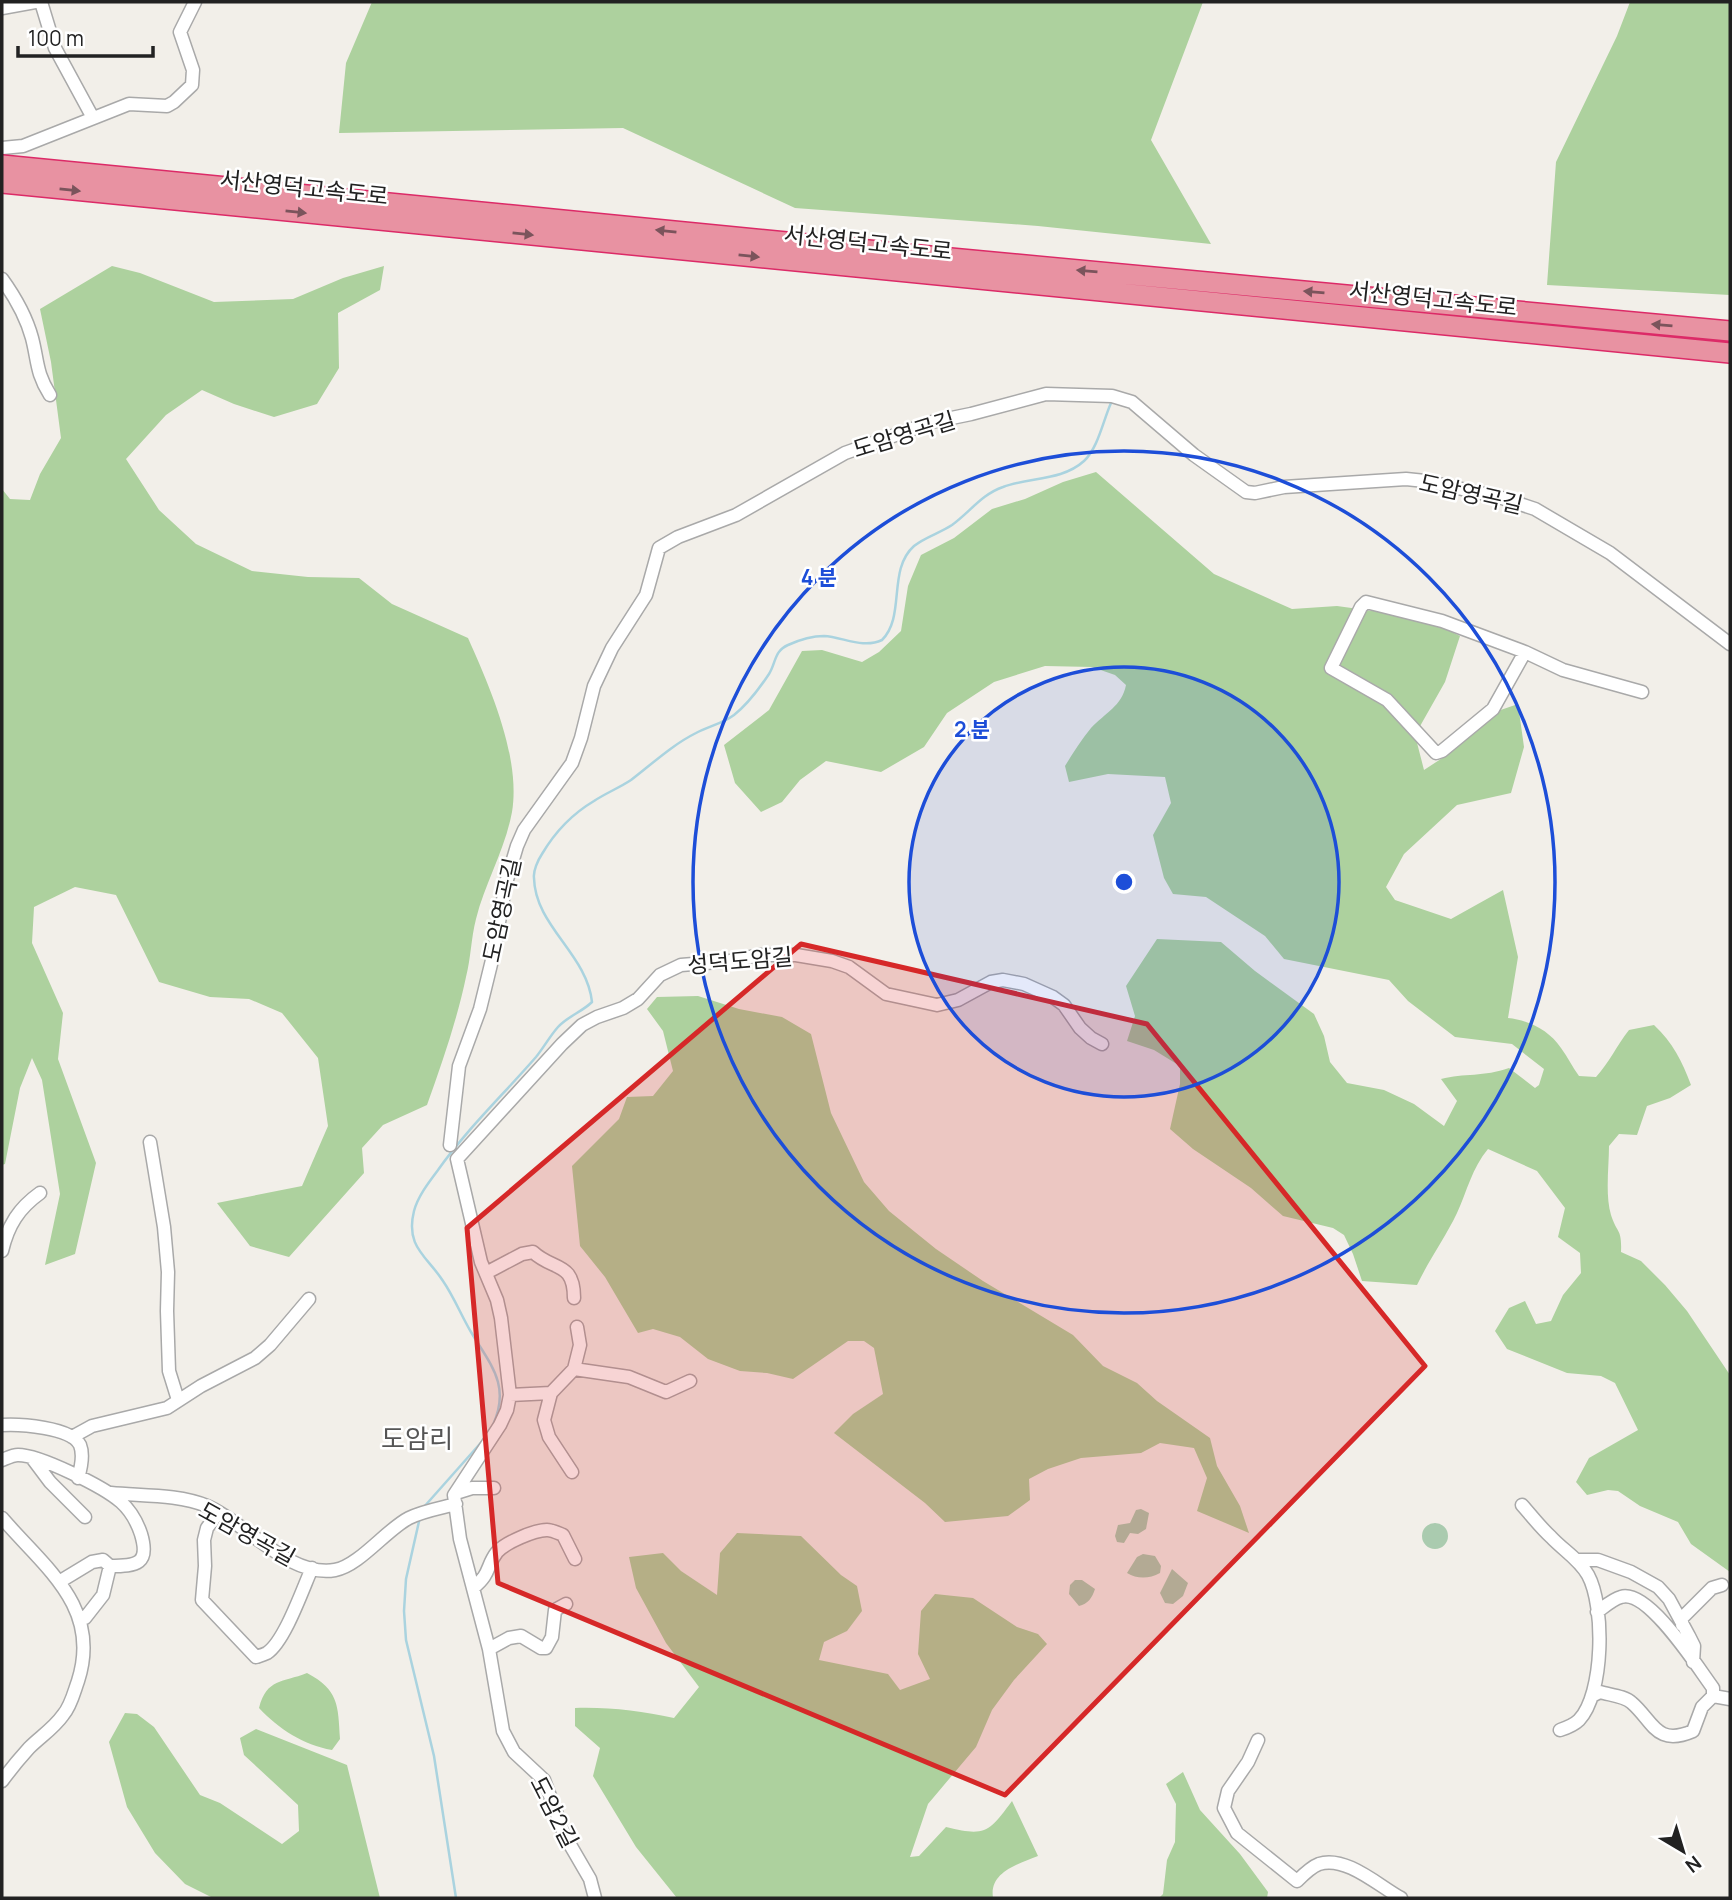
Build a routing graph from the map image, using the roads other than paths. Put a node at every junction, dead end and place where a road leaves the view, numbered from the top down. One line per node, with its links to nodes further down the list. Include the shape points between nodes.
1 (36, 2): 4 (street)
2 (41, 2): 5 (street, via 55,48)
3 (195, 2): 5 (street, via 180,32 193,70 192,85 183,96 167,106 129,104)
4 (2, 8)
5 (93, 118): 6 (street, via 23,146)
6 (2, 148)
7 (2, 164): 10 (highway, 서산영덕고속도로, one-way to 7)
8 (2, 183): 11 (highway, 서산영덕고속도로, one-way to 11)
9 (2, 279): 12 (street, via 22,311 39,379)
10 (1730, 331)
11 (1730, 353)
12 (50, 395)
13 (1730, 644): 18 (street, 도암영곡길, via 1610,553 1535,509 1499,497 1406,479 1246,492 1124,398 1029,397 932,422 845,453 736,515 659,548 646,596 594,686 572,763 517,846 485,987 459,1066)
14 (1525, 652): 14 (street, via 1442,621 1366,602 1331,668 1387,700 1436,753 1493,709); 15 (street, via 1563,670)
15 (1642, 692)
16 (1102, 1044): 21 (street, 성덕도암길, via 1054,997 1003,980 937,1005 886,993 849,967 806,956 769,954 681,965 660,975 638,999 582,1025 457,1159)
17 (150, 1142): 29 (street, via 168,1272 169,1371)
18 (450, 1144)
19 (40, 1193): 20 (street, via 17,1214)
20 (2, 1251)
21 (486, 1273): 23 (street, via 533,1252 565,1269 572,1277); 28 (street, via 501,1318)
22 (309, 1298): 29 (street, via 255,1358)
23 (574, 1298)
24 (577, 1326): 25 (street, via 580,1345)
25 (574, 1369): 26 (street, via 629,1377 666,1392); 27 (street)
26 (690, 1381)
27 (551, 1394): 28 (street); 34 (street, via 544,1420)
28 (510, 1395): 38 (street, via 500,1424 463,1479)
29 (178, 1401): 31 (street, via 151,1413 92,1426)
30 (2, 1425): 31 (street, via 52,1429)
31 (72, 1437): 35 (street, via 82,1458)
32 (32, 1458): 33 (street, 도암영곡길, via 17,1455); 35 (street, 도암영곡길); 41 (street)
33 (2, 1460)
34 (572, 1472)
35 (78, 1478): 37 (street, 도암영곡길)
36 (494, 1489): 38 (street, via 472,1488)
37 (111, 1493): 40 (street, 도암영곡길, via 180,1500); 45 (street, 도암영곡길, via 136,1520 146,1550 131,1566)
38 (456, 1498): 46 (street, 도암영곡길, via 408,1518 336,1570); 49 (street, 도암2길, via 460,1539)
39 (1522, 1505): 44 (street)
40 (218, 1513): 46 (street, 도암영곡길, via 271,1551); 46 (street, via 204,1540 202,1600 256,1657 267,1653 277,1640)
41 (85, 1517)
42 (2, 1518): 47 (street)
43 (575, 1559): 49 (street, via 563,1535 549,1529 538,1531 498,1551 484,1579)
44 (1577, 1560): 51 (street, via 1589,1576); 53 (street, via 1598,1560 1658,1587)
45 (110, 1566): 47 (street, via 103,1560 92,1562); 52 (street, via 103,1595)
46 (312, 1568)
47 (59, 1582): 52 (street)
48 (1722, 1585): 53 (street, via 1712,1588 1682,1618)
49 (473, 1588): 54 (street, 도암2길)
50 (566, 1604): 54 (street, via 555,1610 546,1648 521,1636)
51 (1597, 1612): 55 (street, via 1622,1596 1634,1597 1662,1621); 56 (street, via 1600,1639)
52 (80, 1620): 61 (street, via 81,1671 64,1714)
53 (1682, 1625): 55 (street, via 1693,1646)
54 (489, 1649): 62 (street, 도암2길, via 503,1731 544,1780)
55 (1693, 1661): 57 (street, via 1713,1688)
56 (1592, 1696): 57 (street, via 1600,1692 1630,1700 1659,1733 1672,1735 1693,1731 1702,1707); 59 (street, via 1579,1721)
57 (1713, 1696): 58 (street)
58 (1730, 1699)
59 (1560, 1730)
60 (1258, 1740): 63 (street, via 1224,1800 1226,1816 1237,1833 1297,1881 1327,1863 1367,1876)
61 (2, 1782)
62 (595, 1898)
63 (1401, 1898)

